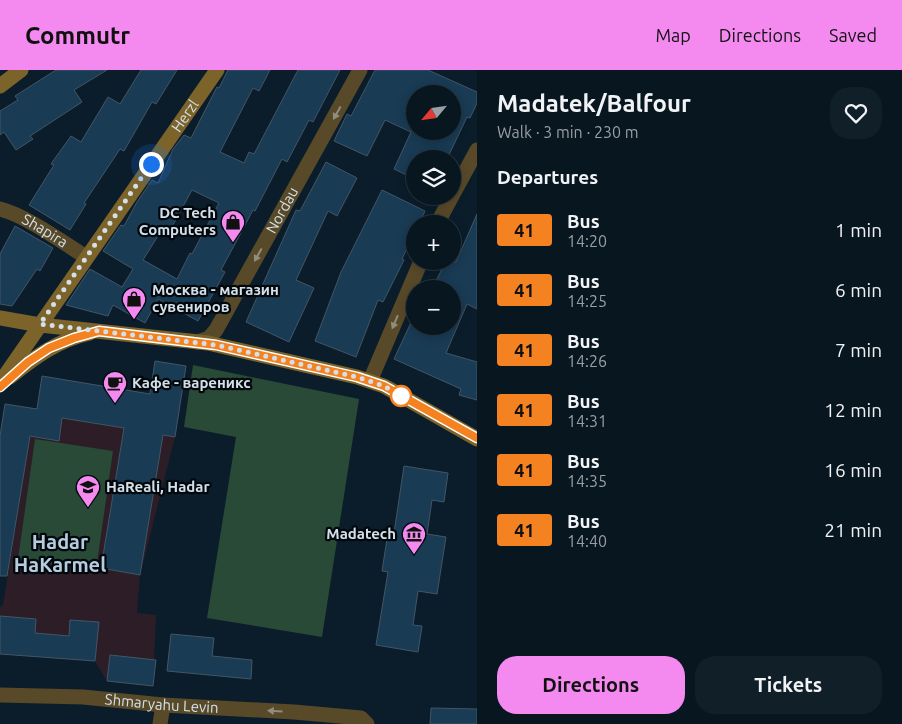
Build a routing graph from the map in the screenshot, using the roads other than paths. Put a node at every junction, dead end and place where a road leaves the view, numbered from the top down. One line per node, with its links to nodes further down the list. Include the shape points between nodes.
1 (21, 70): 4 (street)
2 (217, 70): 8 (street, Herzl)
3 (360, 70): 13 (street, Nordau, one-way to 13, via 216,330 209,338)
4 (0, 86)
5 (477, 150): 6 (street)
6 (461, 179)
7 (0, 210): 8 (street, Shapira, via 26,221)
8 (86, 257): 11 (street, Herzl)
9 (417, 270): 14 (street, one-way to 14)
10 (0, 318): 11 (street)
11 (40, 324): 12 (street); 15 (street, Herzl)
12 (99, 331): 13 (street); 15 (street, via 49,348)
13 (197, 342): 14 (street)
14 (370, 381): 16 (street)
15 (0, 385)
16 (477, 438)
17 (0, 696): 18 (street, Shmaryahu Levin, via 83,698)
18 (163, 705): 19 (street); 20 (street, Shmaryahu Levin, one-way to 18, via 361,718 323,714)
19 (160, 724)
20 (367, 724)

